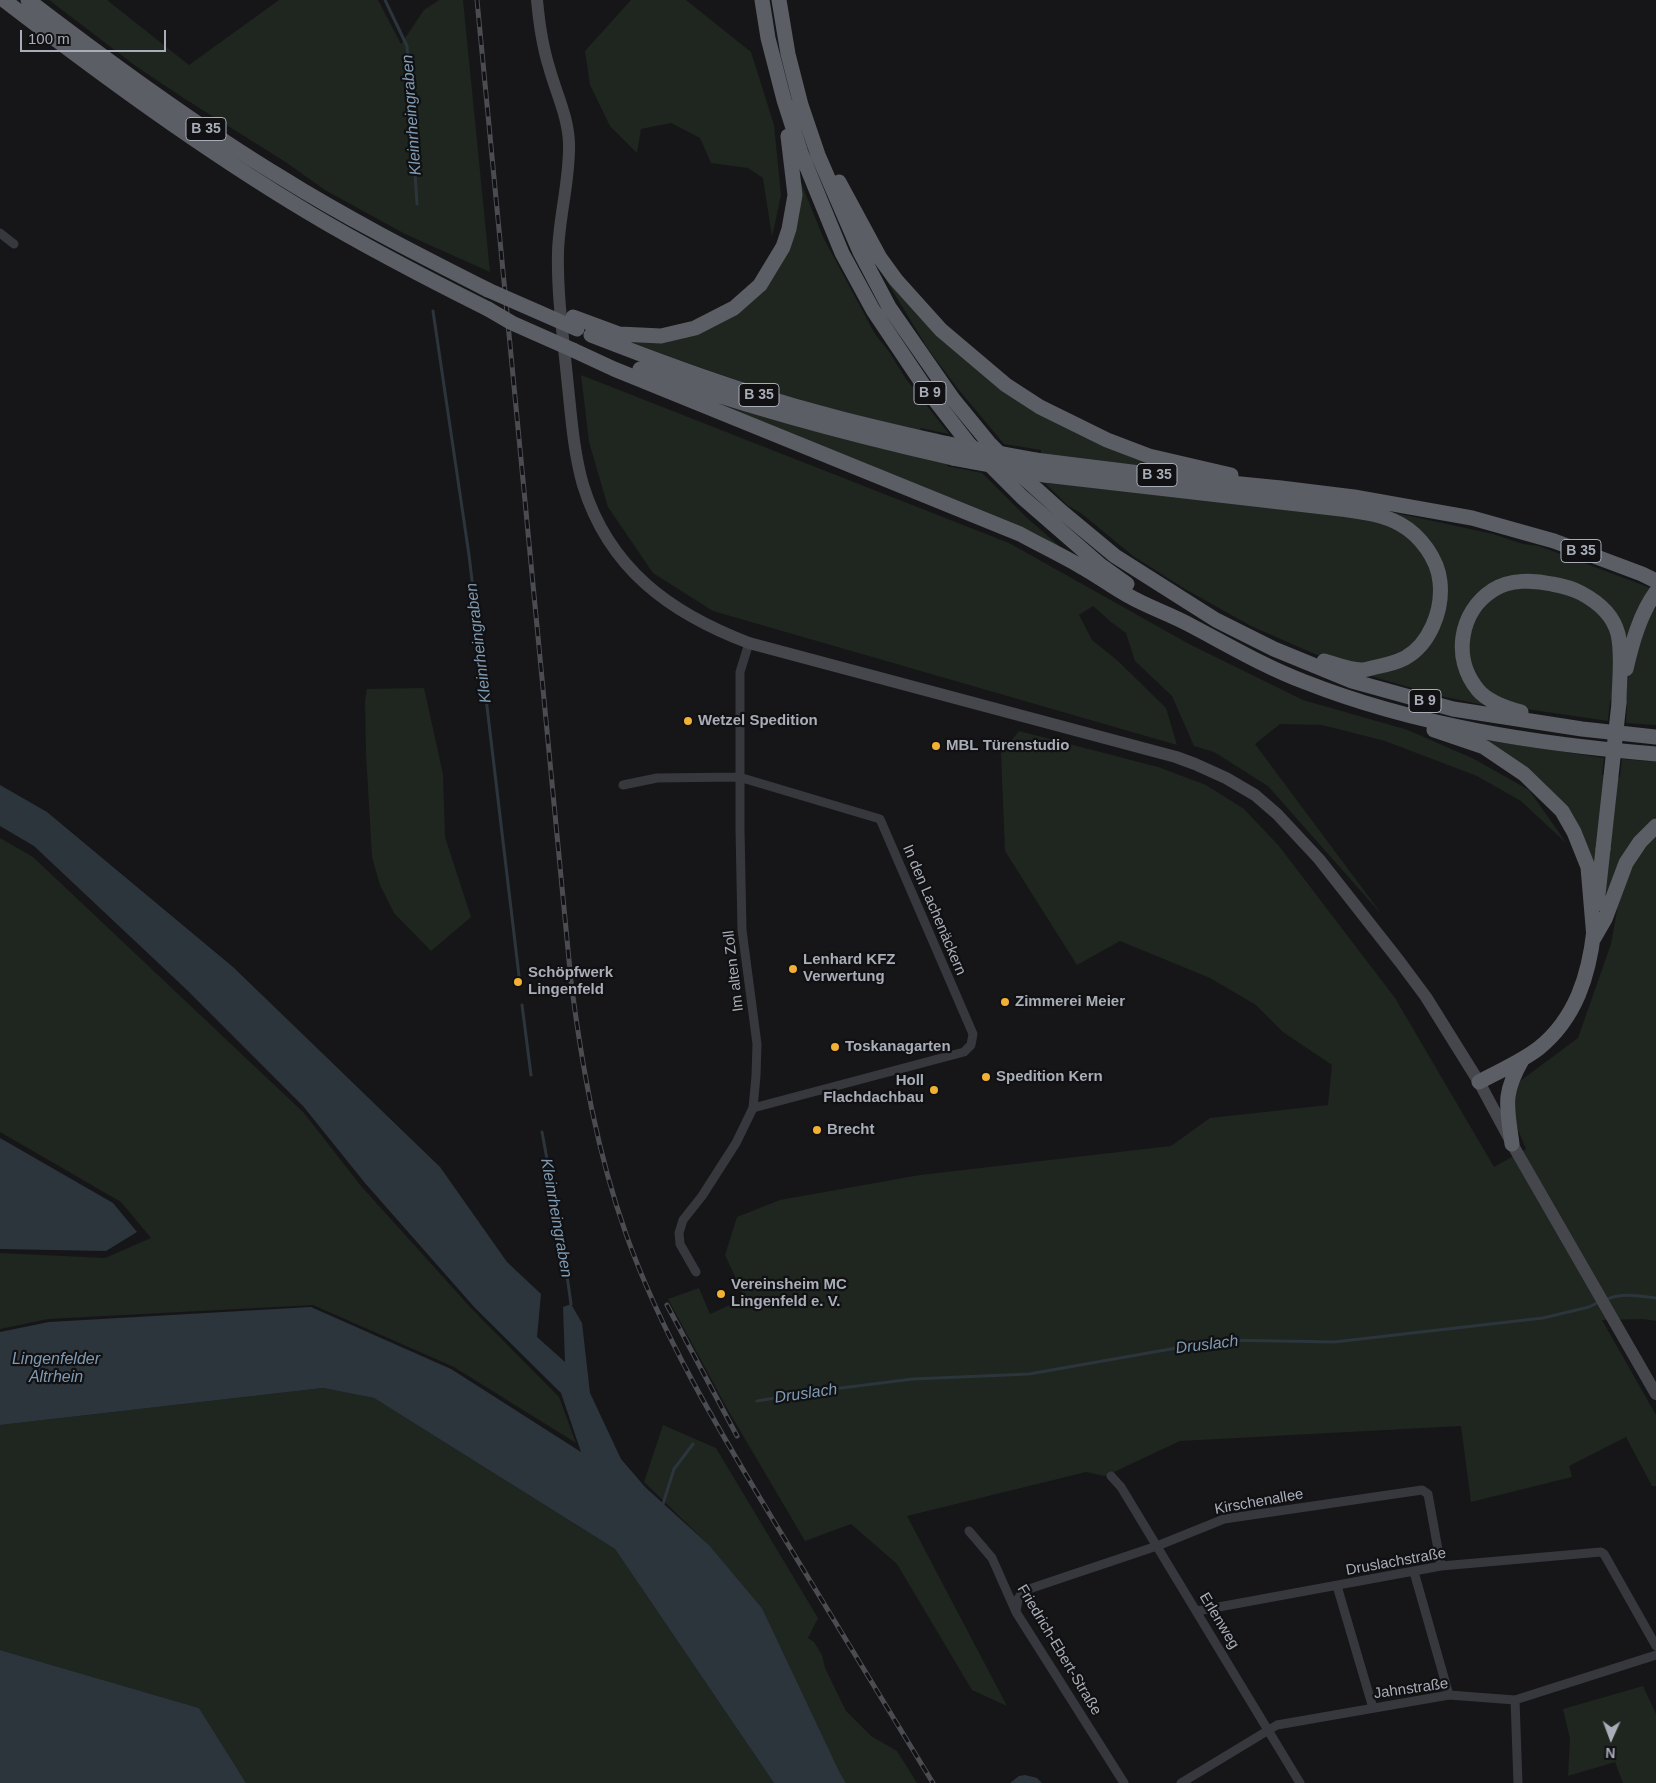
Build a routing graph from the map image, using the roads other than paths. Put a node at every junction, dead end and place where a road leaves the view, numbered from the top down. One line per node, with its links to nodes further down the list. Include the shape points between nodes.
1 (4, 0): 10 (highway, B 35, bridge, via 128,92 312,215 488,309)
2 (28, 0): 10 (highway, B 35, bridge, via 139,83 270,171 394,243 520,304)
3 (537, 0): 16 (main road, via 538,20 568,137 558,285 572,431 583,485 602,530 618,554 656,594 691,618)
4 (762, 0): 6 (highway, B 9)
5 (779, 0): 7 (highway, B 9, via 788,54)
6 (784, 100): 10 (highway, via 794,195 783,248 760,285 734,308 695,328 661,336); 15 (highway, B 9, via 801,153 842,253 873,310 924,386 970,444 1022,497 1099,564)
7 (818, 155): 12 (highway, via 832,169 880,258 896,280 941,330 1006,385 1040,407 1141,453); 17 (highway, B 9, via 860,252 889,306 953,399 989,442 1022,476 1115,556 1216,620)
8 (0, 233): 9 (street)
9 (14, 244)
10 (574, 335): 11 (highway, B 35, via 754,394); 15 (highway, via 614,368 1020,534 1130,596)
11 (950, 451): 12 (highway, B 35, bridge); 17 (highway, bridge, via 1045,474 1372,513 1401,525 1428,550 1440,582 1438,610 1420,645 1406,657 1391,664 1361,670)
12 (1280, 488): 13 (highway, B 35, via 1354,497 1505,526 1554,540)
13 (1656, 582)
14 (1654, 595): 18 (highway, via 1637,631)
15 (1171, 614): 19 (highway, B 9, via 1304,682)
16 (749, 643): 23 (street, Im alten Zoll, via 740,672); 28 (main road, via 1176,757 1226,778 1255,795 1319,859 1426,997)
17 (1274, 649): 20 (highway, B 9, via 1352,681 1453,709)
18 (1619, 703): 20 (highway, via 1618,632 1605,609 1572,588 1538,580 1520,581 1494,589 1477,603 1462,631 1465,670 1478,691 1500,706 1557,718); 26 (highway, bridge)
19 (1404, 715): 22 (highway, B 9, via 1555,744); 26 (highway, via 1431,729 1484,747 1524,774 1562,811 1588,867)
20 (1582, 729): 21 (highway, B 9)
21 (1656, 737)
22 (1656, 754)
23 (739, 777): 24 (street, In den Lachenäckern, via 657,778); 29 (street, Im alten Zoll, via 742,930 757,1044); 29 (street, In den Lachenäckern, via 880,818 973,1034 971,1045 964,1052)
24 (623, 785)
25 (1656, 826): 26 (highway, via 1626,863)
26 (1594, 938): 27 (highway, via 1587,974 1576,1003 1562,1025 1539,1048)
27 (1522, 1059): 28 (highway); 30 (highway, via 1512,1077 1507,1098)
28 (1479, 1082): 30 (main road)
29 (753, 1108): 31 (street, Im alten Zoll, via 722,1166 682,1220 680,1244)
30 (1512, 1144): 32 (main road)
31 (696, 1272)
32 (1656, 1394)
33 (1111, 1476): 35 (street, Erlenweg)
34 (969, 1531): 40 (street, Friedrich-Ebert-Straße, via 992,1558)
35 (1156, 1546): 36 (street, Kirschenallee, via 1224,1519 1422,1490 1428,1494); 39 (street, Erlenweg); 40 (street, Kirschenallee, via 1023,1591)
36 (1441, 1566): 37 (street, Druslachstraße); 41 (street, Druslachstraße, via 1601,1552)
37 (1414, 1572): 38 (street, Druslachstraße); 43 (street)
38 (1337, 1586): 39 (street, Druslachstraße); 45 (street)
39 (1197, 1611): 46 (street, Erlenweg)
40 (1016, 1612): 47 (street, Friedrich-Ebert-Straße)
41 (1656, 1646)
42 (1656, 1655): 44 (street, Jahnstraße)
43 (1449, 1695): 44 (street, Jahnstraße); 45 (street, Jahnstraße)
44 (1515, 1700): 50 (street)
45 (1373, 1708): 46 (street, Jahnstraße)
46 (1268, 1730): 48 (street, Jahnstraße); 49 (street, Erlenweg)
47 (1124, 1783)
48 (1181, 1783)
49 (1300, 1783)
50 (1518, 1783)

